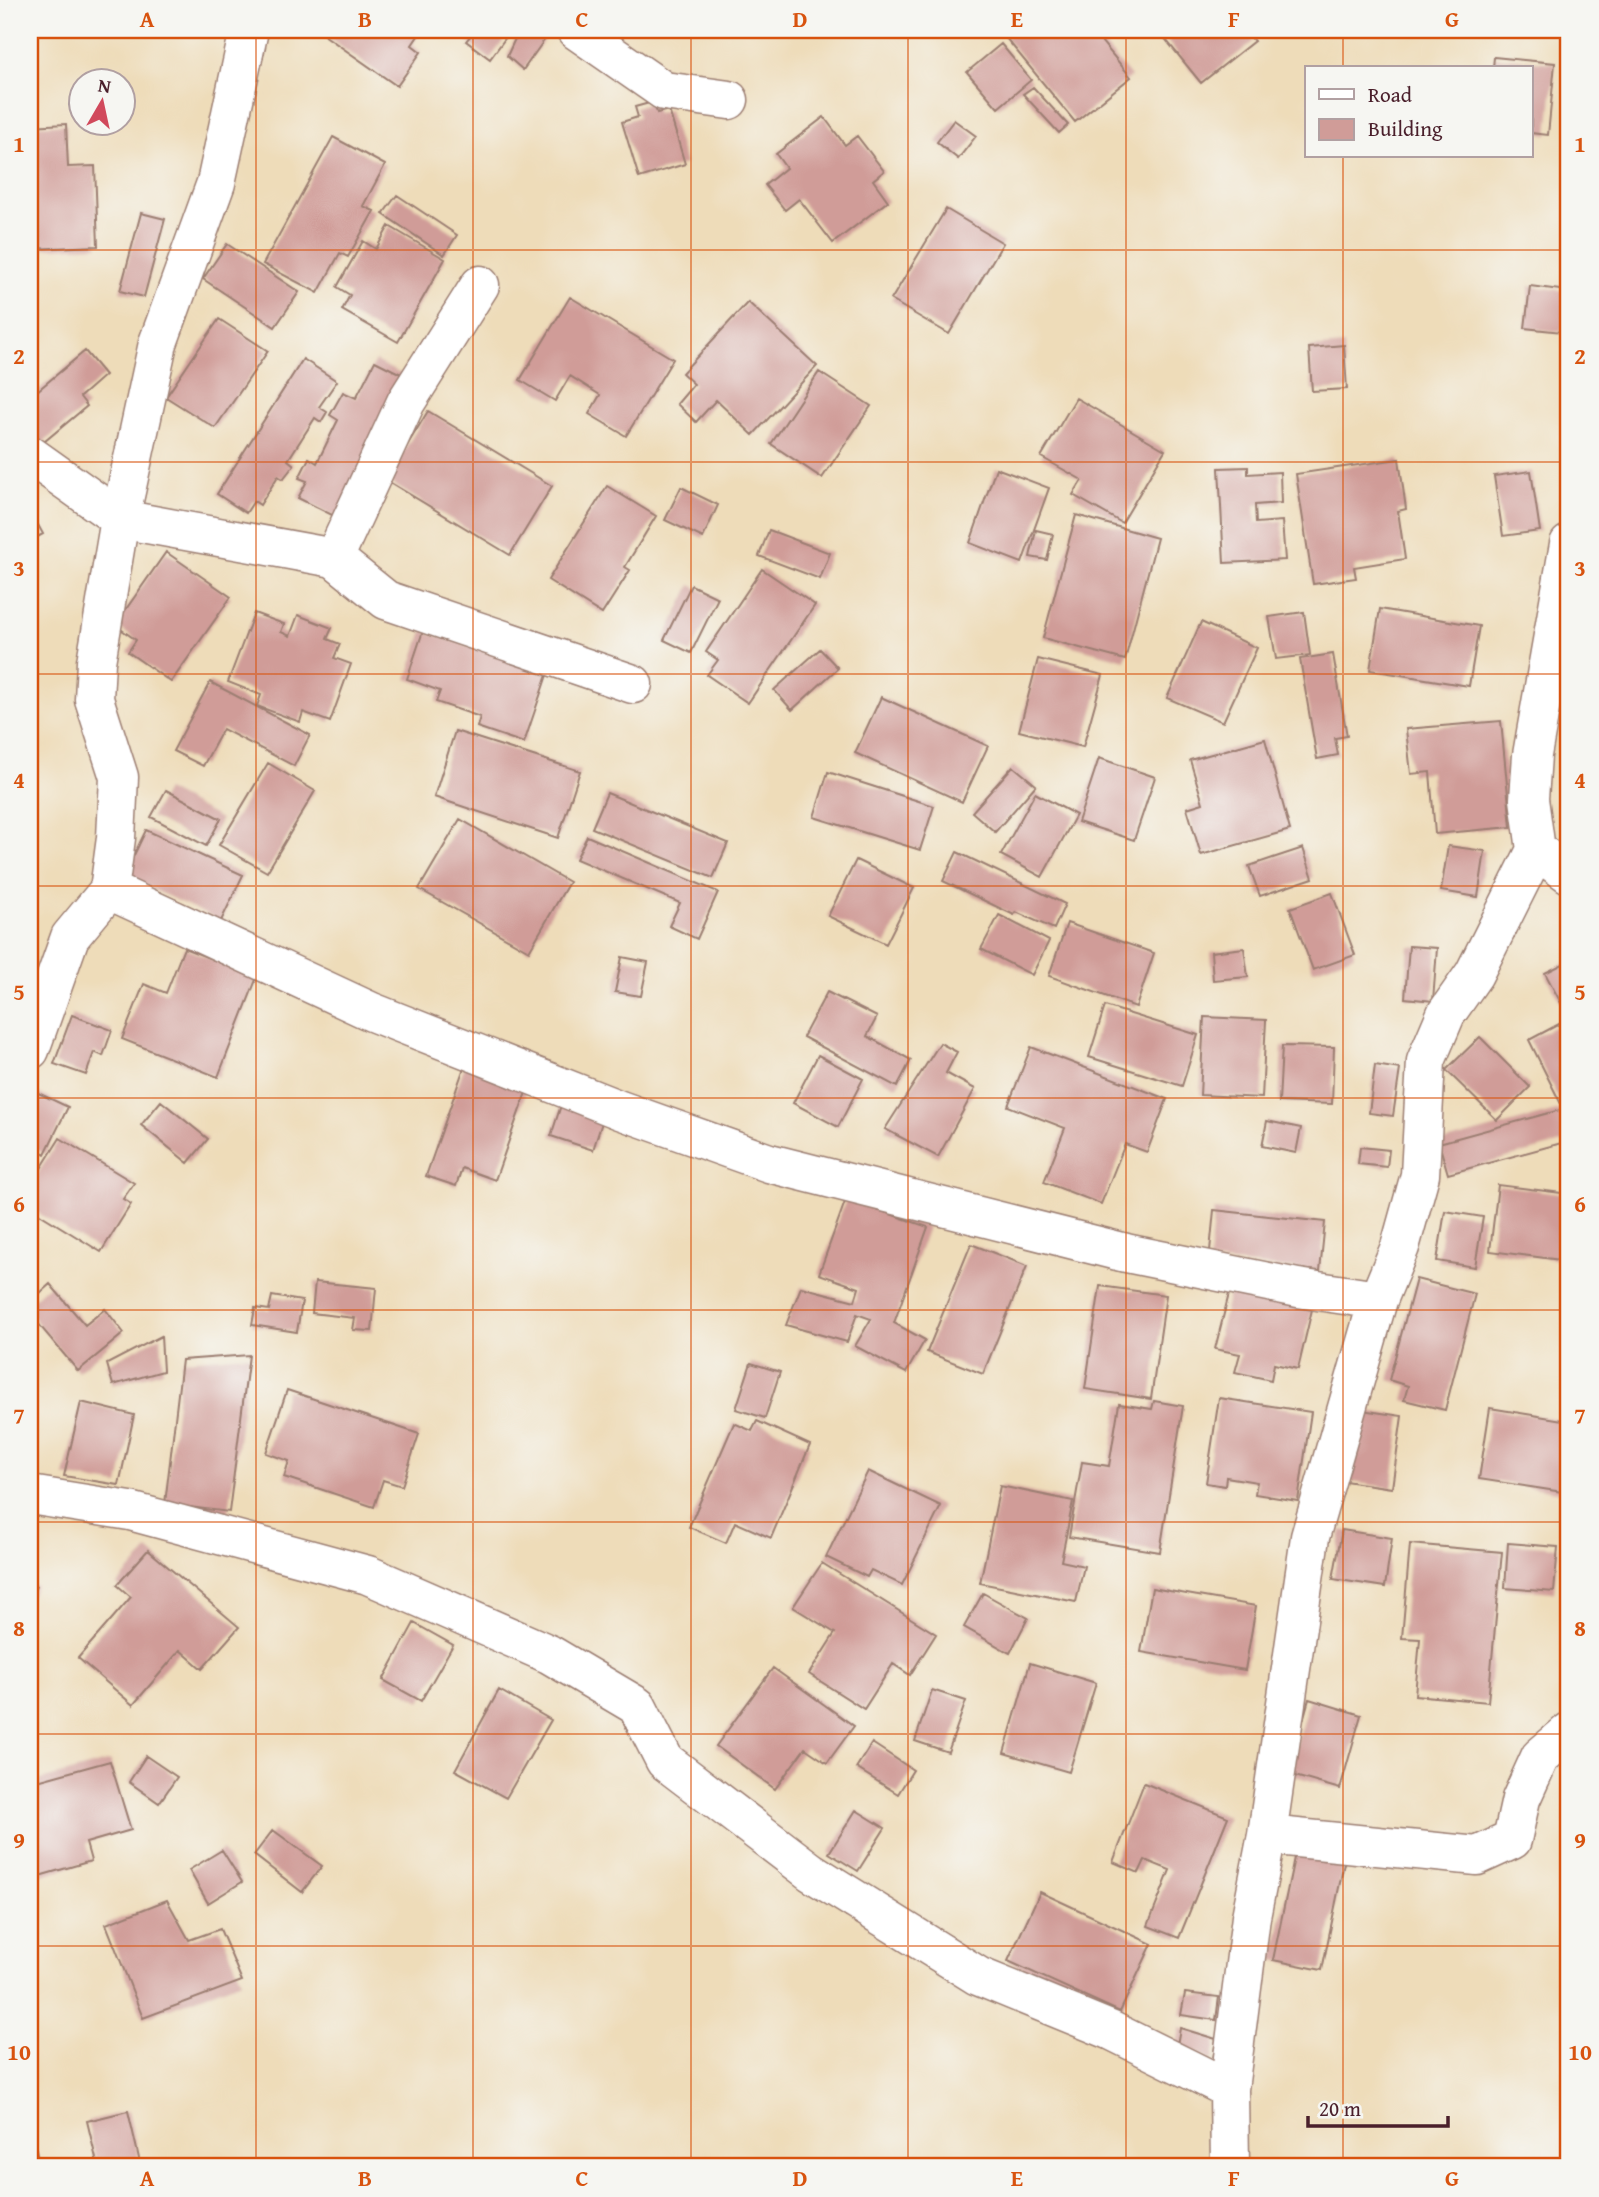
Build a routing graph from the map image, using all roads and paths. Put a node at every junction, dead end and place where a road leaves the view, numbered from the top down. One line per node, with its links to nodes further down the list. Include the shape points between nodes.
1 (249, 30): 6 (street, via 216,183 158,343)
2 (576, 30): 3 (street, via 664,91)
3 (729, 100)
4 (480, 285): 8 (street, via 406,402)
5 (30, 455): 6 (street)
6 (120, 519): 8 (street); 12 (street, via 94,699 119,776)
7 (1569, 544): 10 (street, via 1532,755 1529,799)
8 (334, 558): 9 (street, via 386,600)
9 (633, 684)
10 (1536, 850): 11 (street); 14 (street, via 1474,974 1447,1013 1426,1061 1420,1175 1400,1247)
11 (1569, 874)
12 (108, 890): 13 (street, via 70,937); 14 (street, via 372,1012 748,1156 1126,1253)
13 (30, 1050)
14 (1378, 1300): 17 (street, via 1310,1537)
15 (30, 1495): 18 (street, via 130,1511 368,1575 549,1654 637,1706 665,1760 811,1872 978,1976 1110,2030)
16 (1569, 1732): 17 (street, via 1540,1757 1521,1799 1512,1840 1477,1856)
17 (1267, 1835): 18 (street, via 1251,1917)
18 (1229, 2089): 19 (street)
19 (1230, 2167)

